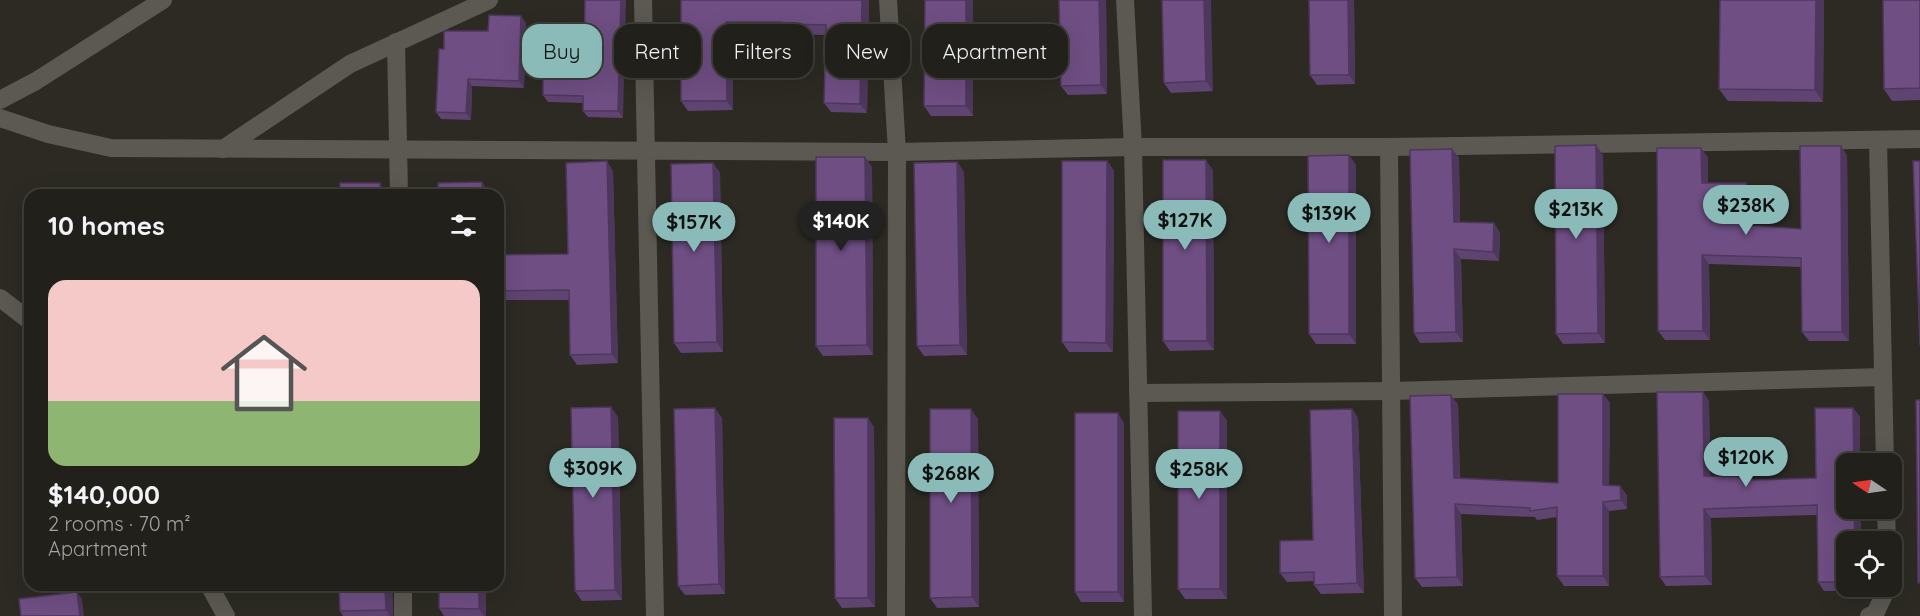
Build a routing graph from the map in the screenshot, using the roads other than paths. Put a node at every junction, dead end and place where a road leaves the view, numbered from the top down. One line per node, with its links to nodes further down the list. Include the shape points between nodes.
1 (163, 0): 7 (street)
2 (489, 0): 6 (street)
3 (643, 0): 15 (street)
4 (888, 0): 16 (street)
5 (1125, 0): 11 (street)
6 (396, 42): 13 (street, via 350,64); 14 (street)
7 (0, 100)
8 (0, 118): 13 (street, via 111,148)
9 (1920, 139): 10 (street)
10 (1878, 141): 12 (street); 20 (street)
11 (1133, 147): 12 (street); 16 (street); 22 (street)
12 (1389, 147): 21 (street)
13 (223, 149): 14 (street)
14 (398, 151): 15 (street); 17 (street)
15 (644, 151): 16 (street); 29 (street)
16 (897, 152): 30 (street)
17 (399, 189)
18 (0, 298): 19 (street)
19 (24, 316)
20 (1883, 377): 21 (street); 23 (street)
21 (1391, 391): 22 (street); 32 (street)
22 (1138, 393): 31 (street)
23 (1885, 453)
24 (212, 591): 27 (street)
25 (403, 591): 28 (street)
26 (1883, 597): 33 (street, via 1875,614)
27 (226, 616)
28 (403, 616)
29 (655, 616)
30 (896, 616)
31 (1143, 616)
32 (1393, 616)
33 (1869, 616)

